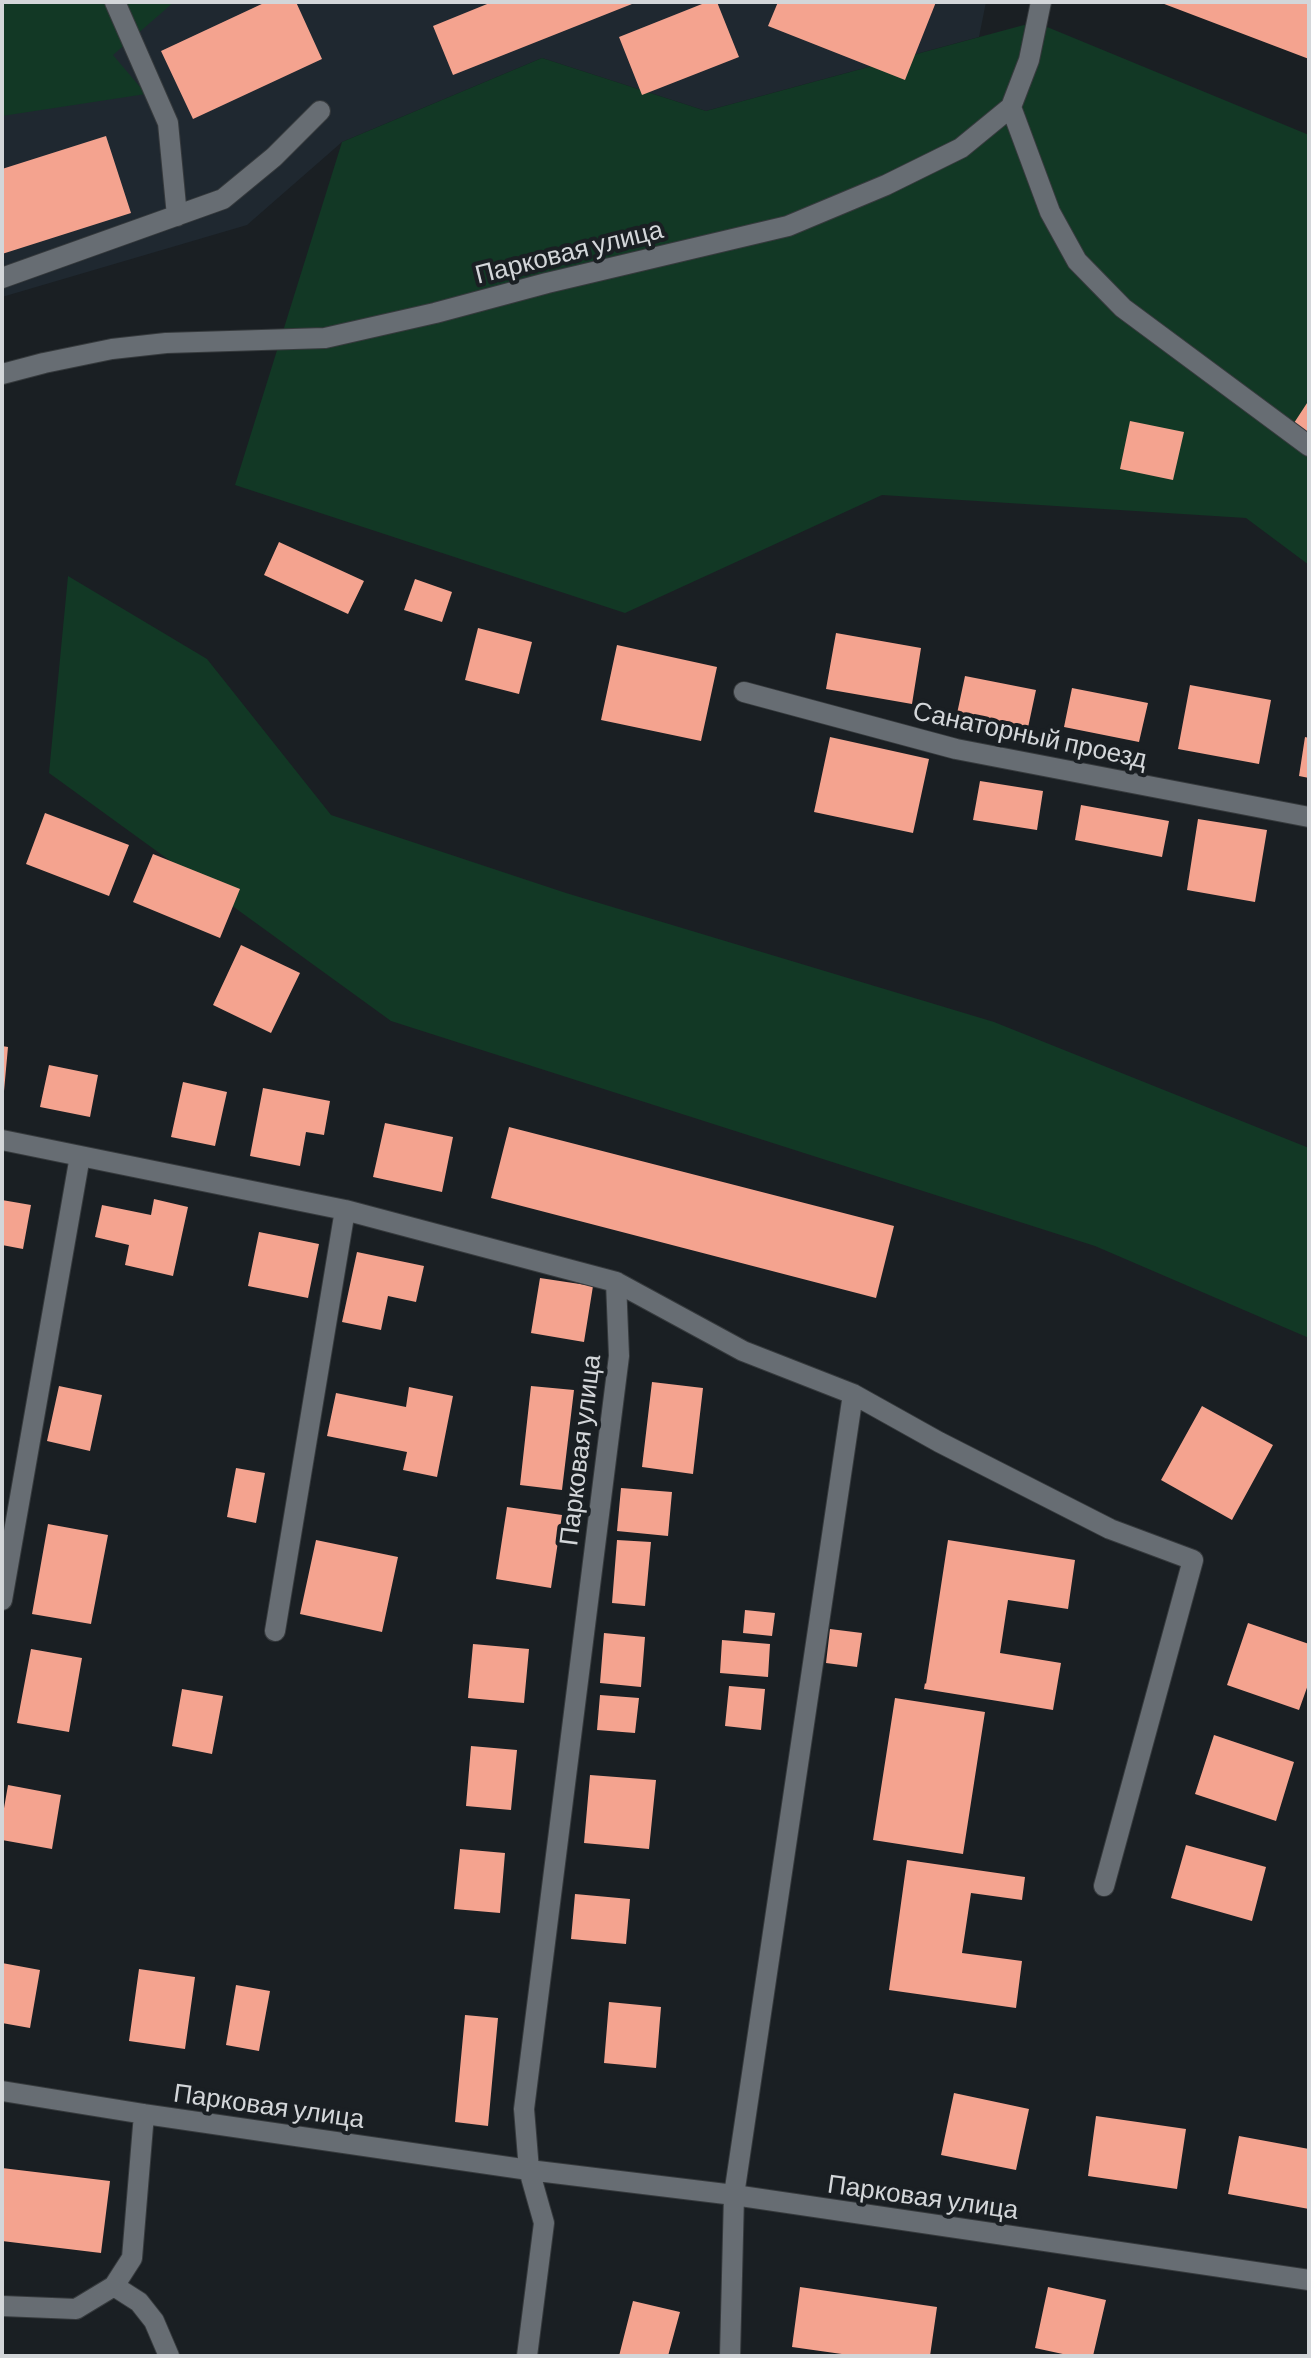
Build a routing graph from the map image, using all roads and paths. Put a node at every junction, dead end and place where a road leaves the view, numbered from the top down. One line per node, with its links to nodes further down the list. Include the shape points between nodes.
1 (115, 2): 5 (street, via 168,123)
2 (1041, 2): 3 (street, Парковая улица, via 1029,60)
3 (1011, 107): 7 (street, Парковая улица, via 961,148 788,226 325,338 112,349); 8 (street, via 1050,212 1077,261 1123,308)
4 (320, 111): 5 (street, via 223,199)
5 (177, 216): 6 (street)
6 (2, 278)
7 (2, 374)
8 (1309, 446)
9 (744, 692): 10 (street, Санаторный проезд, via 956,749)
10 (1309, 817)
11 (2, 1140): 12 (street)
12 (80, 1156): 13 (street); 16 (street)
13 (345, 1210): 14 (street); 17 (street)
14 (616, 1282): 15 (street, via 743,1351); 21 (street, Парковая улица, via 619,1356 524,2109)
15 (853, 1394): 18 (street, via 1110,1529 1193,1560); 22 (street)
16 (2, 1600)
17 (275, 1631)
18 (1104, 1886)
19 (2, 2091): 20 (street, Парковая улица)
20 (144, 2114): 21 (street, Парковая улица); 24 (street, via 132,2258)
21 (529, 2170): 22 (street, Парковая улица); 27 (street, via 544,2223)
22 (734, 2195): 23 (street, Парковая улица); 28 (street)
23 (1309, 2280)
24 (114, 2286): 25 (street, via 76,2309); 26 (street, via 139,2302 154,2321)
25 (2, 2306)
26 (169, 2356)
27 (527, 2356)
28 (730, 2356)

